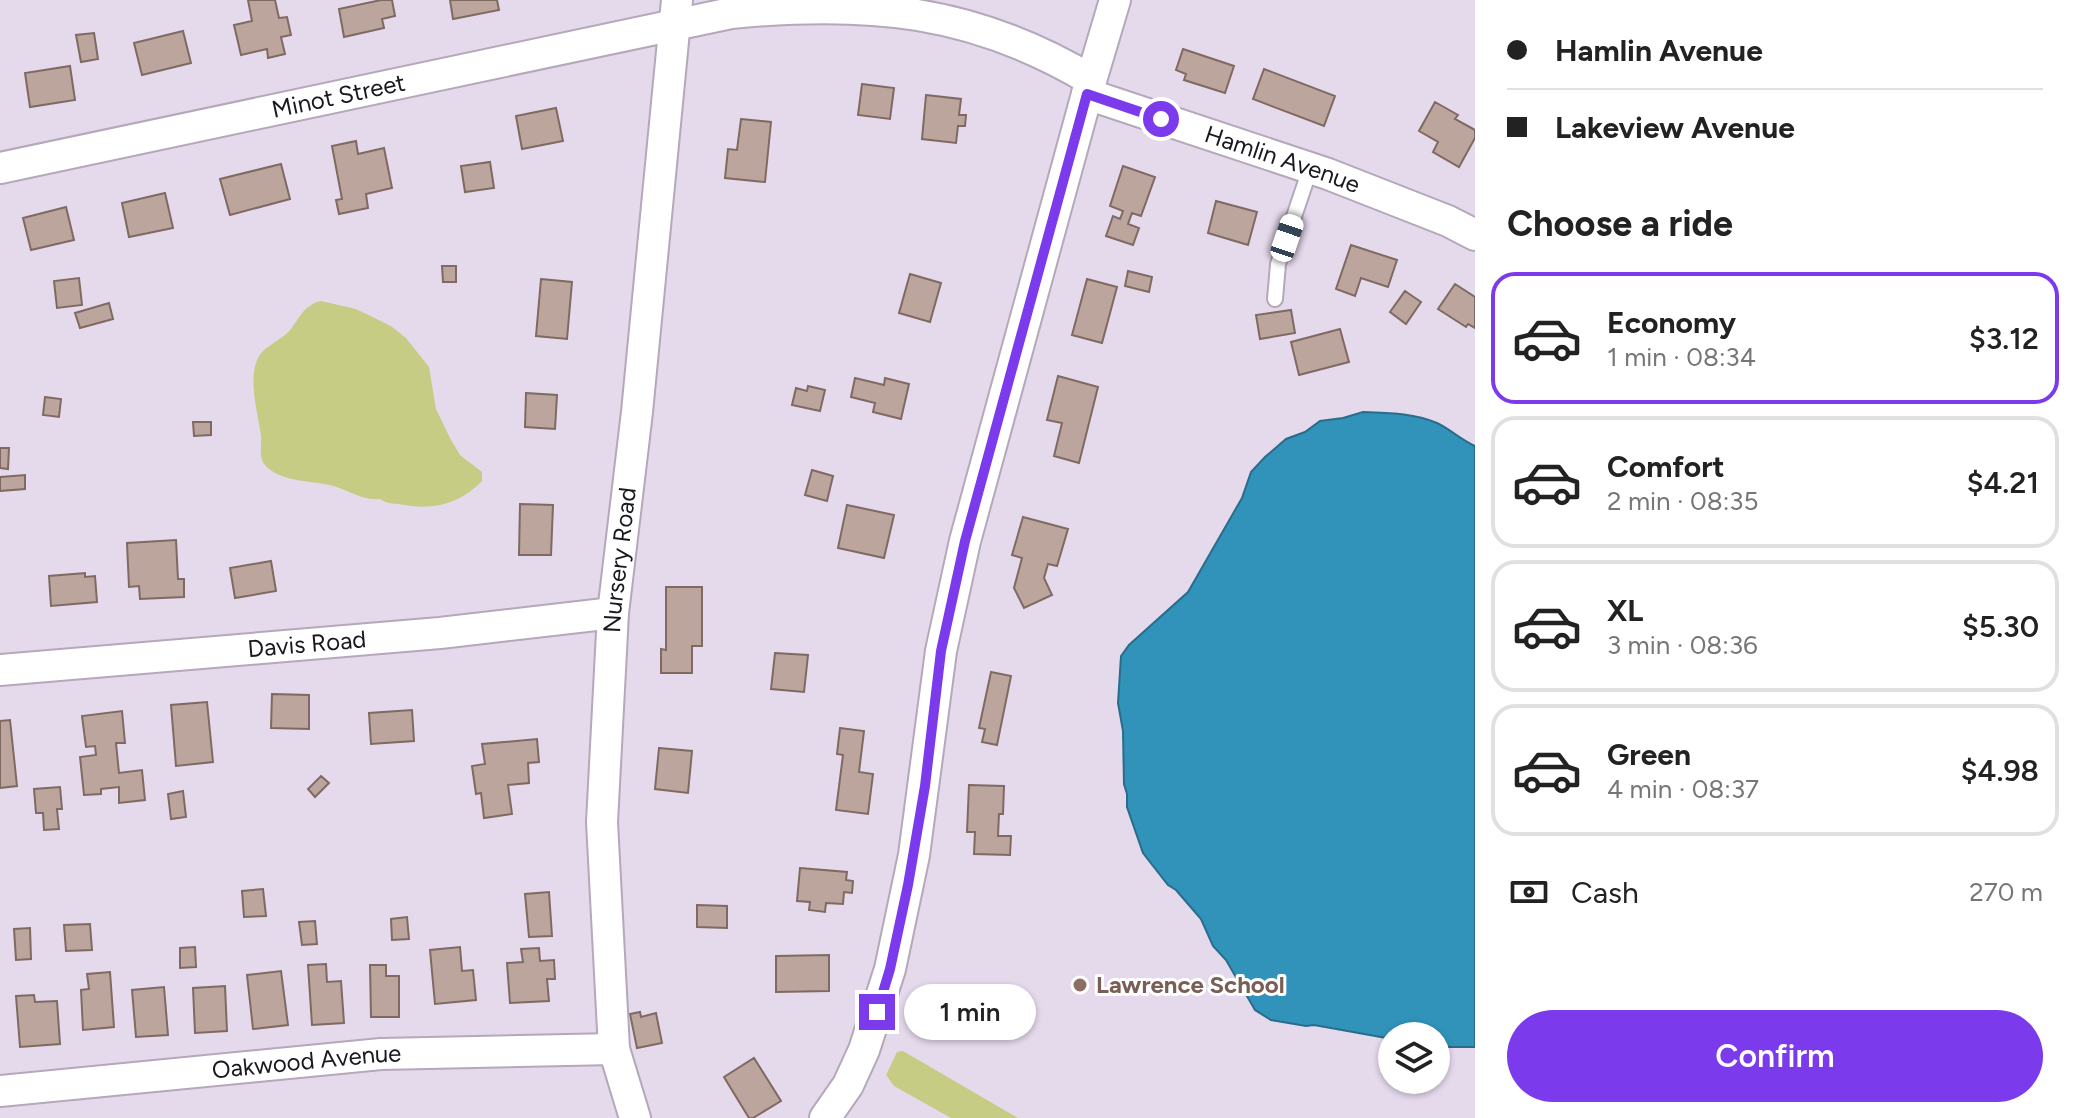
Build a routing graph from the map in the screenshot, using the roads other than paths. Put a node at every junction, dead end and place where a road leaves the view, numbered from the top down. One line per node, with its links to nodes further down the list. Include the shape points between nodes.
1 (1115, 0): 3 (street)
2 (676, 13): 3 (street, Minot Street, via 795,3 893,5 988,31 1043,55); 4 (street, Minot Street); 8 (street, Nursery Road)
3 (1089, 87): 5 (street, Hamlin Avenue); 13 (street, via 965,541 937,677 914,855 890,969 864,1050)
4 (0, 168)
5 (1310, 169): 6 (street, Hamlin Avenue); 7 (lane, via 1278,264)
6 (1475, 235)
7 (1275, 299)
8 (613, 613): 9 (street, Davis Road); 10 (street, Nursery Road, via 602,822)
9 (0, 670)
10 (614, 1049): 11 (street, Oakwood Avenue, via 381,1054); 12 (street, Nursery Road)
11 (0, 1091)
12 (635, 1118)
13 (825, 1118)

